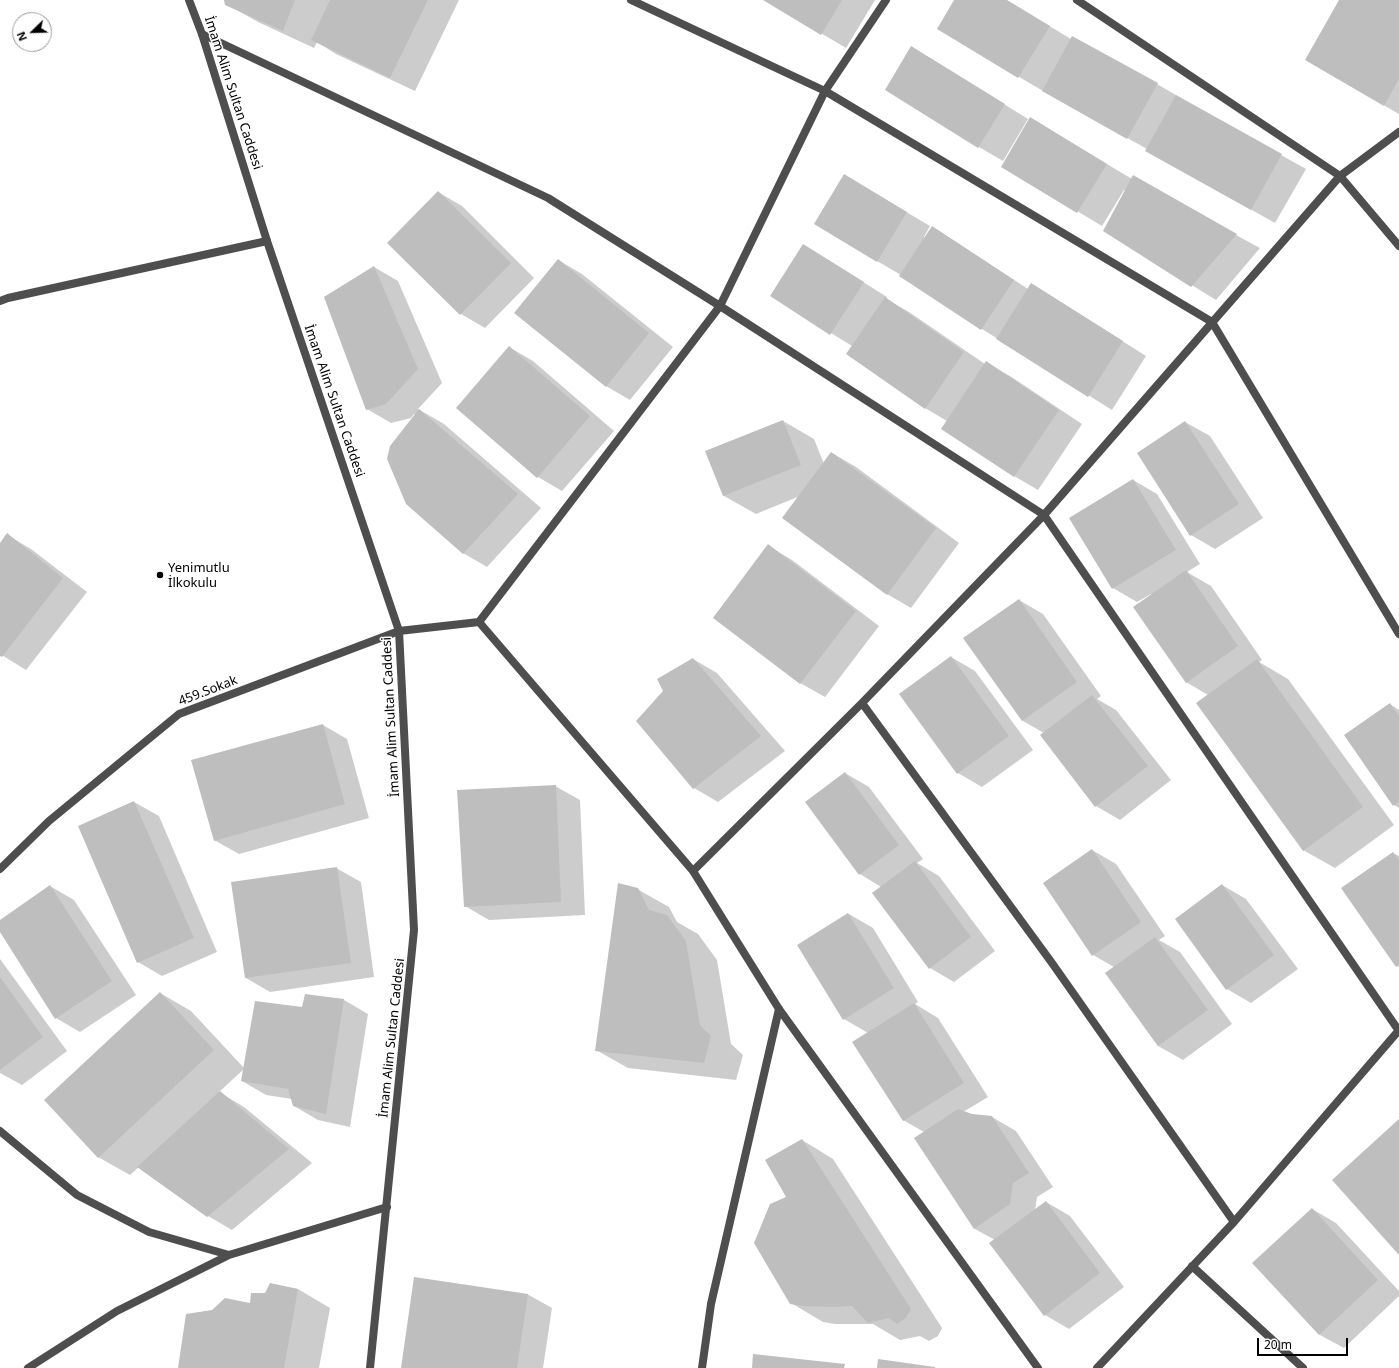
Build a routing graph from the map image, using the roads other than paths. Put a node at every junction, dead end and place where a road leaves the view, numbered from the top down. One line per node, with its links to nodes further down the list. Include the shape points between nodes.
1 (189, 0): 5 (street, İmam Alim Sultan Caddesi)
2 (630, 0): 6 (street)
3 (886, 0): 6 (street)
4 (1077, 0): 8 (street)
5 (202, 34): 9 (street, İmam Alim Sultan Caddesi); 12 (street, via 548,198)
6 (825, 91): 12 (street); 13 (street)
7 (1399, 132): 8 (street)
8 (1340, 176): 10 (street); 13 (street)
9 (267, 241): 11 (street); 16 (street, İmam Alim Sultan Caddesi)
10 (1399, 246)
11 (0, 301)
12 (720, 306): 14 (street); 15 (street)
13 (1212, 322): 14 (street); 17 (street)
14 (1044, 515): 18 (street); 22 (street)
15 (479, 622): 16 (street, 459.Sokak); 20 (street)
16 (399, 631): 19 (street, 459.Sokak, via 179,714 49,821); 24 (street, İmam Alim Sultan Caddesi, via 414,930)
17 (1399, 634)
18 (862, 703): 20 (street); 25 (street, via 1056,970)
19 (0, 869)
20 (693, 871): 21 (street)
21 (779, 1009): 30 (street, via 711,1304); 31 (street)
22 (1399, 1031): 25 (street)
23 (0, 1132): 26 (street, via 77,1195 149,1232)
24 (387, 1207): 26 (street); 29 (street, İmam Alim Sultan Caddesi)
25 (1234, 1222): 27 (street)
26 (229, 1255): 28 (street, via 117,1312)
27 (1192, 1266): 32 (street); 33 (street)
28 (28, 1368)
29 (370, 1368)
30 (702, 1368)
31 (1038, 1368)
32 (1097, 1368)
33 (1303, 1368)

